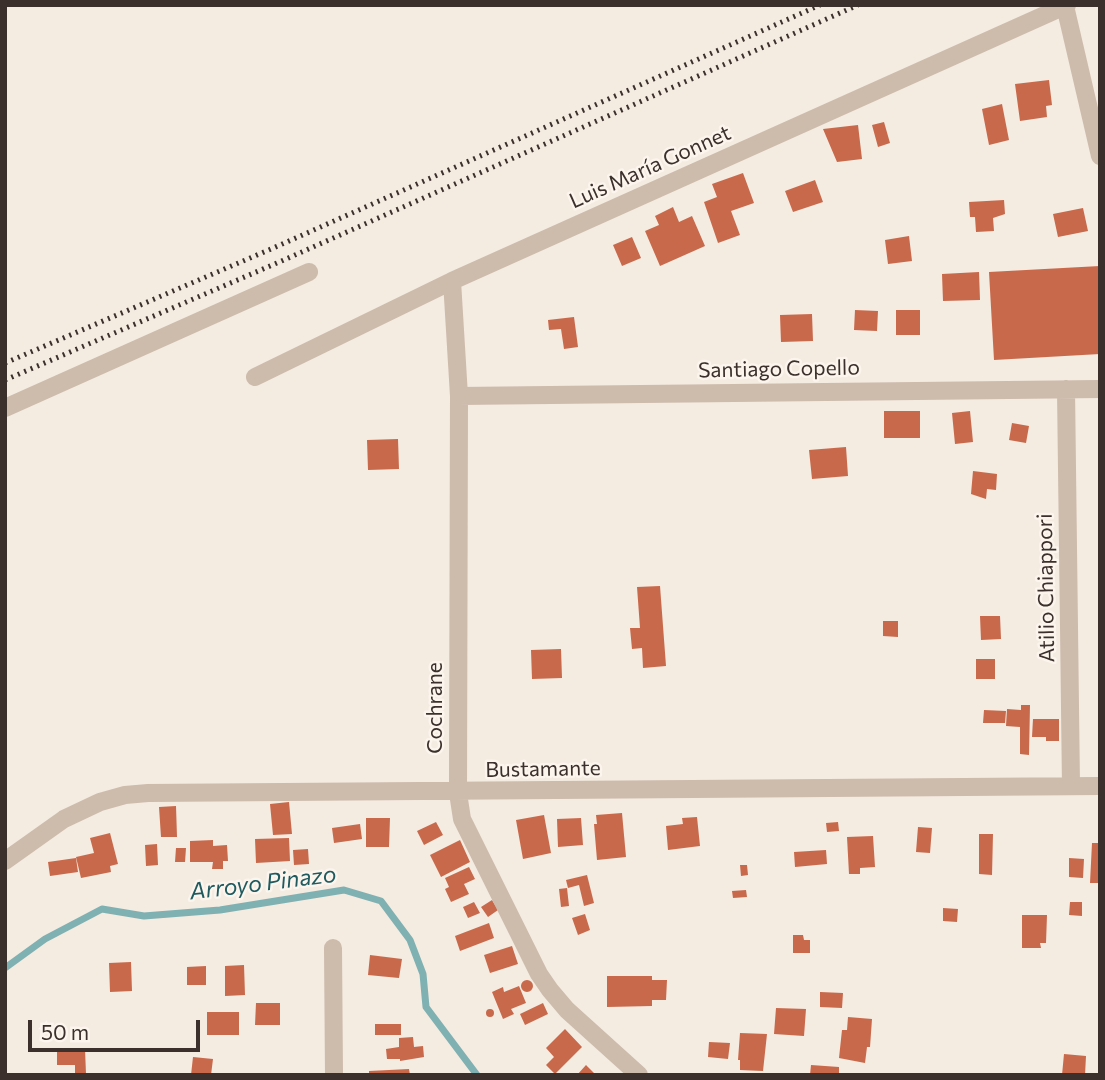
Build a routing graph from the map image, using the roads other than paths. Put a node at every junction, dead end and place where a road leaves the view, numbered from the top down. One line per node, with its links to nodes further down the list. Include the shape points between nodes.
1 (1066, 6): 2 (street); 4 (street, Luis María Gonnet)
2 (1100, 156)
3 (309, 272): 9 (street)
4 (452, 281): 5 (street, Luis María Gonnet); 8 (street, Cochrane)
5 (255, 377)
6 (1066, 389): 7 (street, Santiago Copello); 8 (street, Santiago Copello); 10 (street, Atilio Chiappori)
7 (1100, 389)
8 (459, 396): 12 (street, Cochrane)
9 (5, 408)
10 (1071, 786): 11 (street, Bustamante); 12 (street, Bustamante)
11 (1100, 786)
12 (458, 793): 13 (street, Bustamante, via 125,796 64,819); 16 (street, Cochrane, via 462,819 540,974 566,1010)
13 (5, 861)
14 (333, 948): 15 (street)
15 (334, 1075)
16 (639, 1075)

